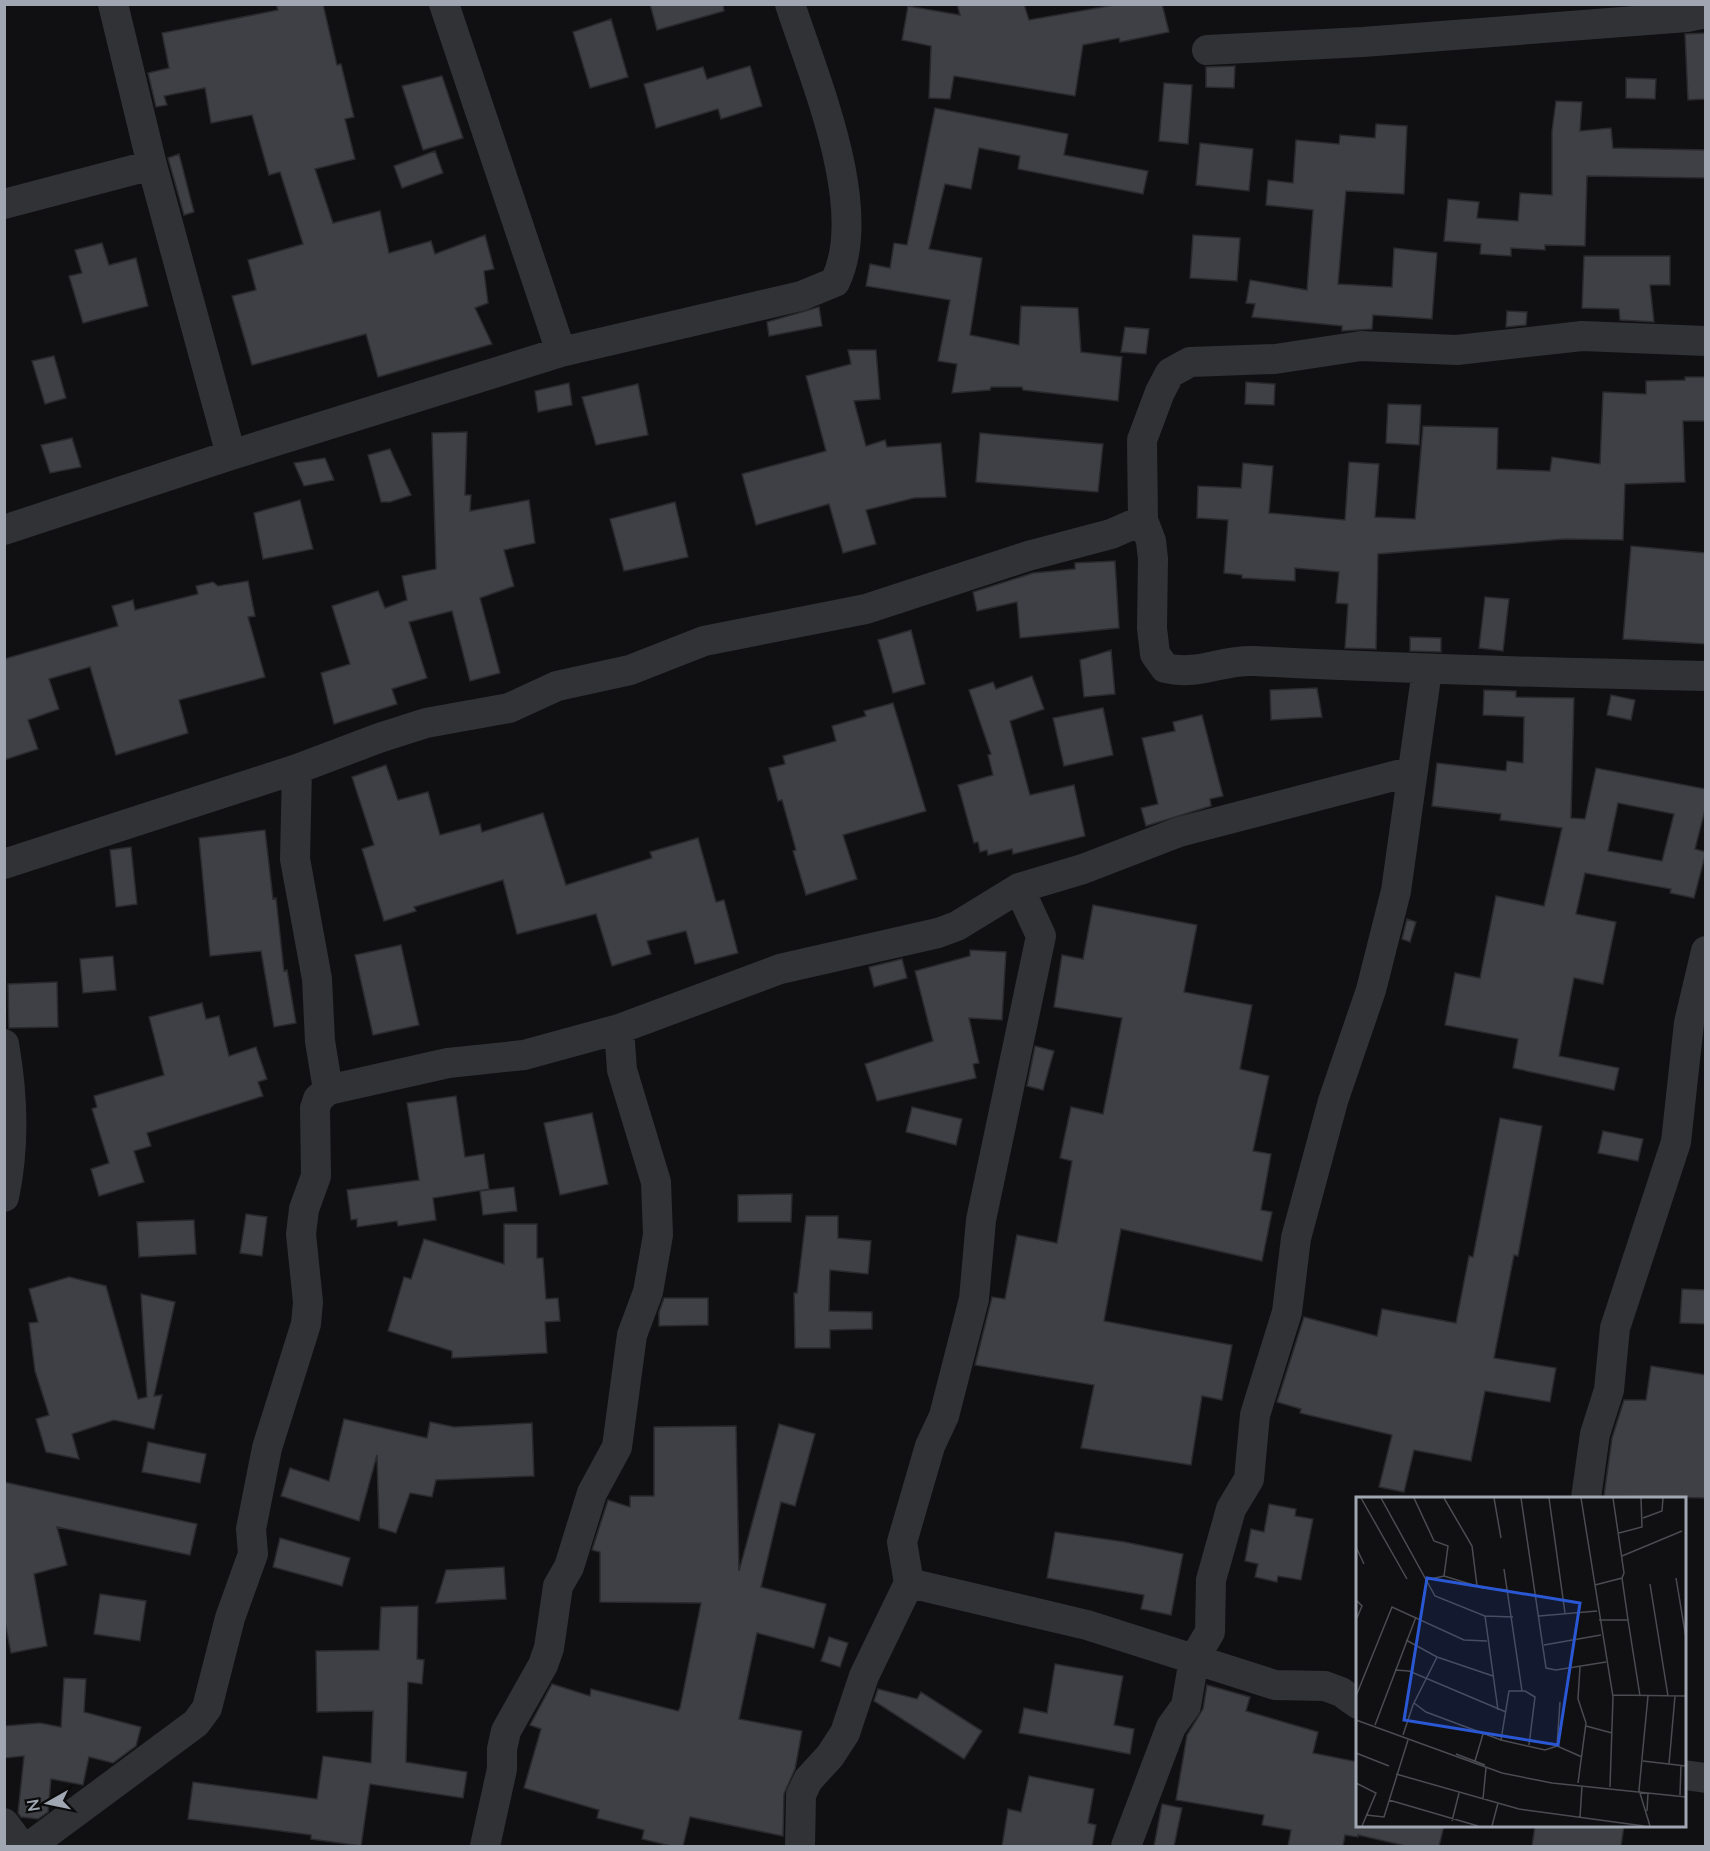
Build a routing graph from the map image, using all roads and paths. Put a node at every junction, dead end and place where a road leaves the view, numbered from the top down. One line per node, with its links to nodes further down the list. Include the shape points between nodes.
1 (112, 4): 6 (street)
2 (444, 4): 9 (street)
3 (790, 4): 9 (street, via 841,164 845,248 835,282 801,296)
4 (1706, 13): 5 (street, via 1362,42)
5 (1208, 50)
6 (152, 165): 7 (street); 10 (street)
7 (4, 204)
8 (1706, 341): 11 (street, via 1582,336 1479,349 1361,346 1275,359 1190,362 1170,373 1142,440)
9 (561, 352): 10 (street)
10 (231, 455): 12 (street)
11 (1143, 520): 13 (street, via 1153,559 1155,654 1165,668 1185,673 1246,660); 15 (street, via 1111,534 1028,556 866,609 704,641 630,670 557,686 509,708 426,723)
12 (4, 530)
13 (1427, 670): 14 (street); 16 (street)
14 (1706, 676)
15 (297, 769): 17 (street); 22 (street, via 295,859 317,979 320,1041)
16 (1413, 771): 18 (street, via 1179,832 1083,869); 26 (street, via 1396,891 1371,990 1333,1101 1296,1238 1287,1312 1255,1415 1249,1479 1231,1509 1211,1580 1210,1632)
17 (4, 864)
18 (1019, 888): 20 (street, via 957,926 938,933 780,969); 25 (street, via 1041,936 981,1220 974,1299 944,1416 930,1446 902,1542)
19 (1706, 951): 24 (street, via 1689,1023 1676,1142 1615,1328 1609,1390 1595,1434)
20 (619, 1029): 22 (street, via 524,1055 448,1063); 33 (street, via 622,1070 656,1182 658,1235 648,1292 632,1335 617,1447 592,1493 569,1567 558,1586 543,1665 506,1731)
21 (4, 1044): 23 (street, via 12,1092 10,1169)
22 (328, 1090): 32 (street, via 315,1108 316,1176 304,1209 301,1234 308,1302 306,1324 267,1448 251,1529 253,1554 230,1618 207,1708 196,1723)
23 (4, 1197)
24 (1586, 1497)
25 (909, 1583): 26 (street, via 1087,1625); 34 (street, via 864,1676 845,1733 801,1795)
26 (1194, 1659): 27 (street, via 1275,1685 1325,1686); 35 (street, via 1186,1706 1171,1727)
27 (1356, 1703)
28 (1686, 1775): 29 (street)
29 (1706, 1778)
30 (4, 1823): 31 (street)
31 (21, 1846)
32 (30, 1846)
33 (485, 1846)
34 (800, 1846)
35 (1126, 1846)

